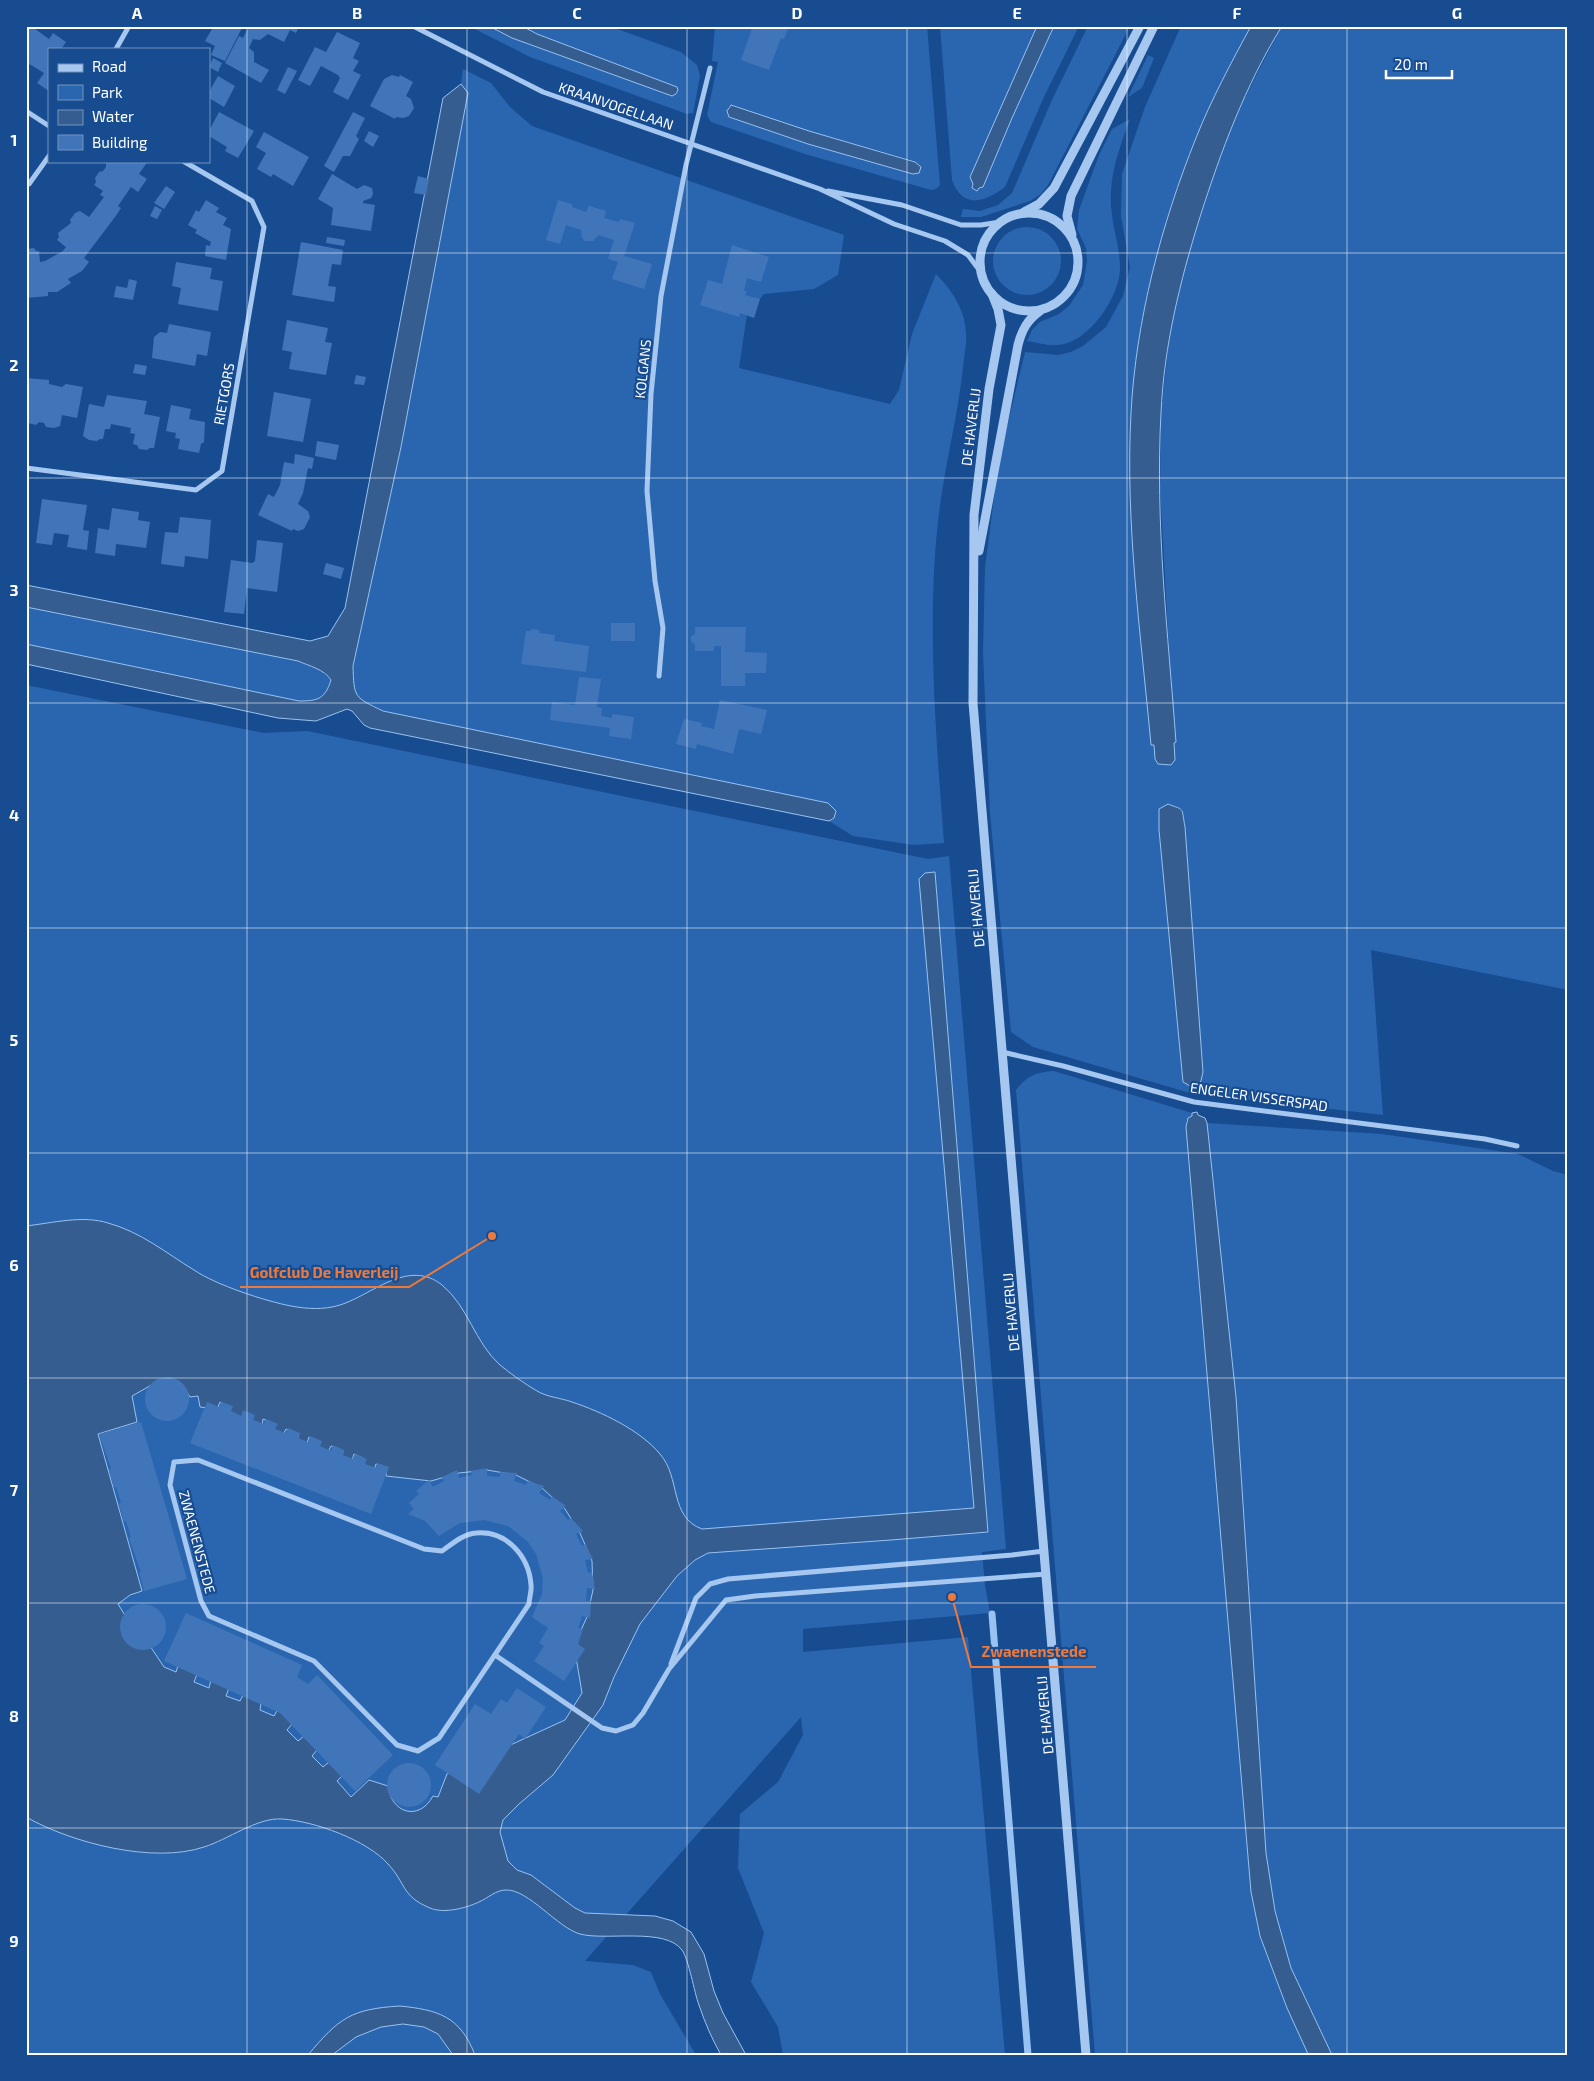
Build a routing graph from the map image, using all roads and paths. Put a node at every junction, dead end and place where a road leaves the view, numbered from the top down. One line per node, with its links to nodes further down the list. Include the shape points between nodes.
1 (129, 26): 5 (street)
2 (413, 26): 9 (street, KRAANVOGELLAAN, via 543,92)
3 (1140, 26): 14 (street, via 1054,188 1040,204)
4 (1154, 26): 16 (street, via 1071,196 1067,216)
5 (117, 48)
6 (710, 68): 9 (street, KOLGANS)
7 (26, 111): 8 (street)
8 (48, 125)
9 (692, 144): 13 (street, KRAANVOGELLAAN); 22 (street, KOLGANS, via 661,296 651,394 647,491 663,628)
10 (48, 157): 12 (street)
11 (185, 162): 20 (street, RIETGORS, via 252,200 264,227 222,471 196,490)
12 (26, 185)
13 (820, 189): 15 (street, KRAANVOGELLAAN, via 902,206 961,225); 17 (street, KRAANVOGELLAAN, via 894,224 953,245 968,254)
14 (1023, 212): 15 (street); 16 (street, via 1040,213 1053,219)
15 (1000, 222): 17 (street, via 984,240 979,258)
16 (1072, 238): 19 (street, via 1078,266 1074,281 1058,302)
17 (980, 271): 18 (street)
18 (992, 294): 19 (street, via 1010,308); 21 (street, DE HAVERLIJ, via 1001,325 988,390 974,515)
19 (1042, 309): 21 (street, DE HAVERLIJ, via 1022,330 1018,345)
20 (26, 468)
21 (975, 566): 23 (street, DE HAVERLIJ, via 973,703)
22 (659, 676)
23 (1002, 1052): 24 (street, ENGELER VISSERSPAD, via 1194,1102); 25 (street, DE HAVERLIJ)
24 (1516, 1146)
25 (1045, 1551): 26 (street, DE HAVERLIJ); 28 (street, via 728,1579 710,1584 696,1598)
26 (1047, 1574): 28 (street, via 726,1600); 29 (street, DE HAVERLIJ)
27 (495, 1655): 27 (street, ZWAENENSTEDE, via 439,1738 418,1751 397,1746 314,1661 209,1616 201,1601 170,1485 174,1462 198,1460 424,1549 442,1551 475,1533 493,1534 513,1544 527,1564 530,1595 528,1604); 28 (street, via 563,1704 602,1728 616,1731 633,1724 643,1713)
28 (669, 1669)
29 (1086, 2055)

